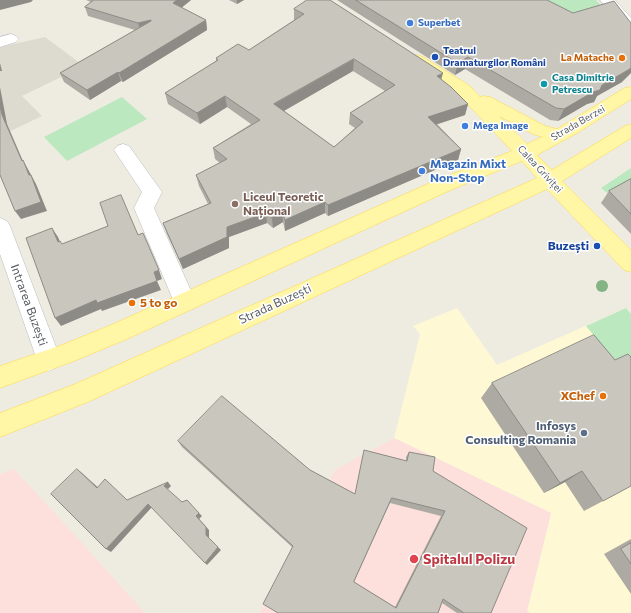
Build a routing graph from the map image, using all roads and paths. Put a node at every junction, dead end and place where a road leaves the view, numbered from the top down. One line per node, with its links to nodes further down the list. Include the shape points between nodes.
1 (606, 0): 2 (street)
2 (631, 27)
3 (401, 50): 4 (main road, Calea Griviței)
4 (464, 90): 7 (main road, via 539,130); 9 (main road, Calea Griviței)
5 (631, 92): 7 (main road, Strada Berzei)
6 (631, 130): 10 (main road)
7 (558, 135): 9 (main road, Strada Berzei)
8 (123, 150): 13 (street, via 152,192 144,208)
9 (525, 153): 10 (main road, Calea Griviței); 13 (main road, via 446,184)
10 (549, 180): 12 (main road, Calea Griviței); 16 (main road, Strada Buzești, via 81,393)
11 (0, 226): 14 (street, Intrarea Buzești)
12 (631, 264)
13 (185, 302): 14 (main road, via 120,332)
14 (49, 360): 15 (main road)
15 (0, 377)
16 (0, 425)

